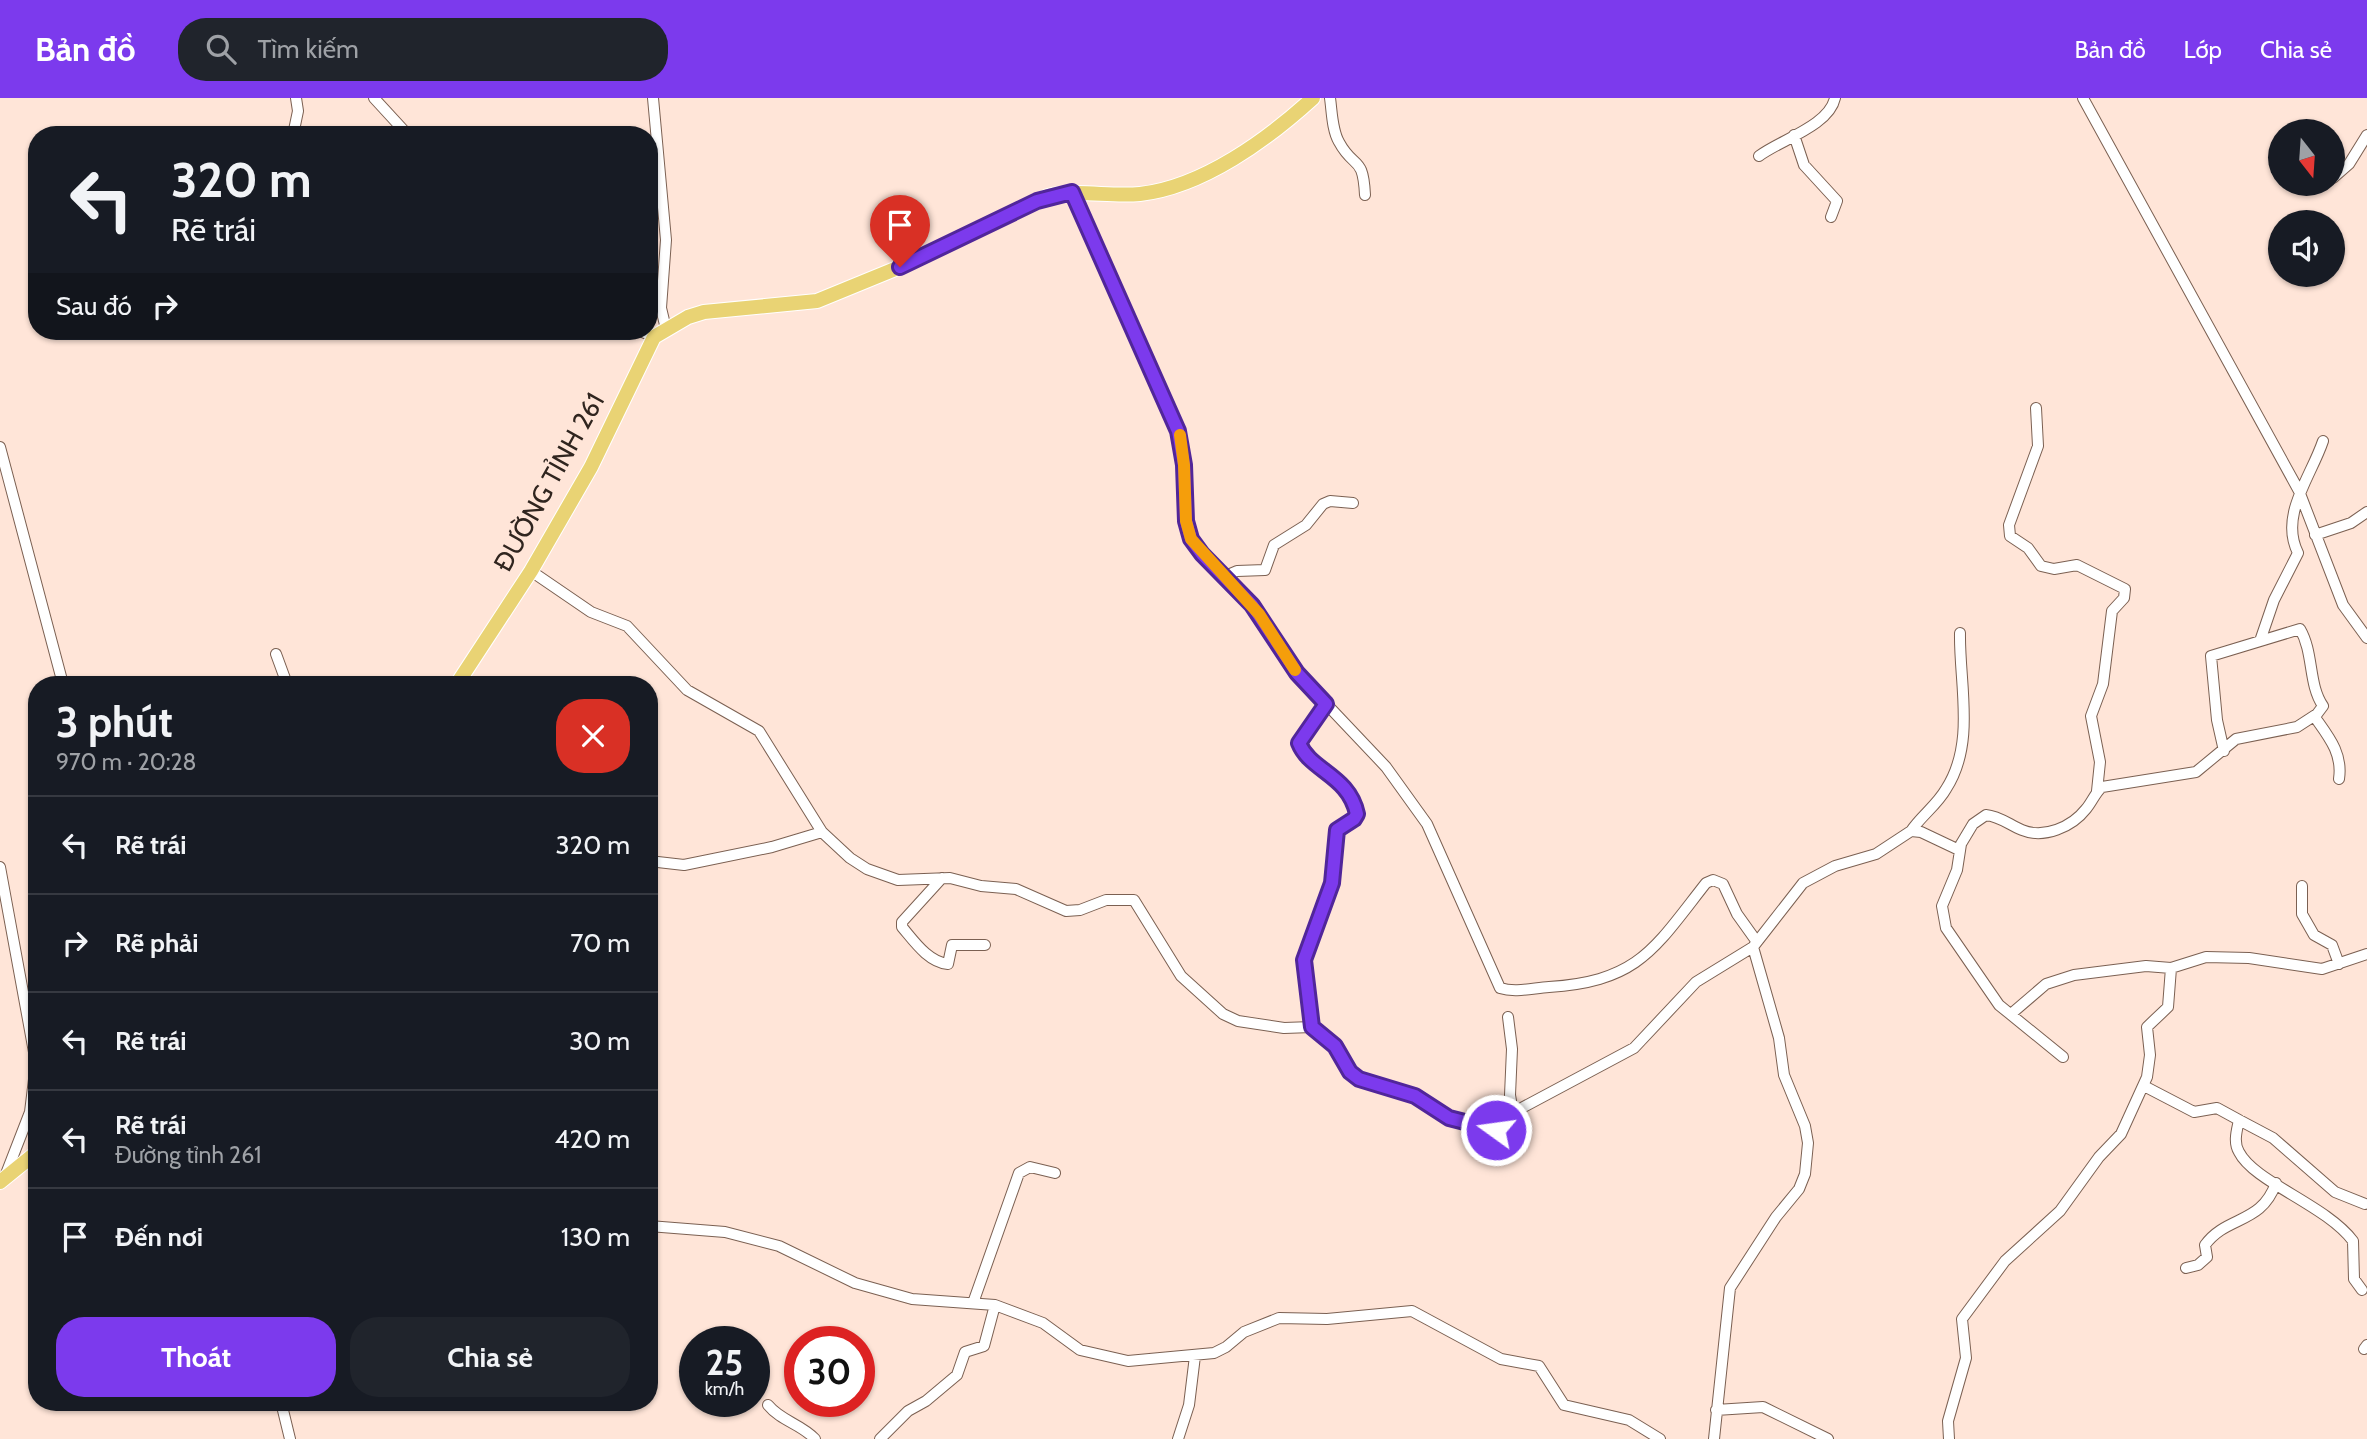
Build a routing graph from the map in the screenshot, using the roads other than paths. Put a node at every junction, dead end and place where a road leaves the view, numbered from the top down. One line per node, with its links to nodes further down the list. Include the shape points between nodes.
1 (296, 98): 8 (street)
2 (374, 98): 9 (street)
3 (653, 98): 10 (street)
4 (1313, 98): 16 (main road, via 1257,145 1172,186 1138,194)
5 (1330, 98): 17 (street, via 1336,136 1362,168)
6 (1835, 98): 11 (street, via 1813,125)
7 (2083, 98): 26 (street)
8 (294, 126)
9 (400, 126)
10 (656, 126)
11 (1794, 135): 14 (street); 18 (street, via 1804,165 1837,201)
12 (2367, 135): 15 (street)
13 (658, 153): 19 (street, via 666,240)
14 (1759, 156)
15 (2345, 168)
16 (1072, 192): 20 (main road, via 1037,201 817,301 714,310); 31 (street, via 1178,431 1191,539)
17 (1365, 195)
18 (1831, 217)
19 (658, 317)
20 (658, 330)
21 (649, 340): 30 (main road, ĐƯỜNG TỈNH 261, via 591,467)
22 (2036, 408): 43 (street, via 2038,446 2009,525 2010,537 2028,548 2041,566 2077,565 2125,589 2112,611 2104,684 2091,716 2100,762)
23 (2323, 441): 26 (street)
24 (0, 447): 25 (street)
25 (4, 476): 36 (street)
26 (2299, 491): 29 (street); 34 (street, via 2291,536 2298,553)
27 (1353, 503): 31 (street, via 1323,504 1306,525 1274,545 1265,570 1237,571)
28 (2367, 512): 29 (street, via 2351,523)
29 (2315, 535): 33 (street, via 2343,605)
30 (531, 570): 38 (main road, ĐƯỜNG TỈNH 261); 45 (street, via 591,612 627,625 687,690 759,731)
31 (1223, 577): 39 (street, via 1252,605 1297,673)
32 (1960, 632): 44 (street, via 1963,734 1958,759 1946,790)
33 (2367, 638)
34 (2260, 641): 40 (street, via 2302,631 2314,690 2323,706); 41 (street, via 2211,656)
35 (276, 654): 37 (street)
36 (61, 676)
37 (284, 676)
38 (462, 676)
39 (1326, 704): 52 (street, via 1387,766 1427,824 1500,989 1582,985 1610,977 1652,952 1713,880 1723,884); 59 (street, via 1299,743 1343,785 1357,814 1337,830 1332,883 1304,960)
40 (2314, 716): 41 (street, via 2288,730 2243,736); 42 (street, via 2336,748)
41 (2224, 751): 43 (street, via 2196,772 2108,784)
42 (2339, 779)
43 (2097, 791): 46 (street, via 2084,811 2056,830 2032,833 1994,816 1979,818)
44 (1911, 831): 46 (street); 52 (street, via 1876,854 1835,866 1803,883)
45 (822, 832): 47 (street, via 684,865); 49 (street, via 850,858 883,875 915,881)
46 (1959, 850): 56 (street, via 1957,870 1942,906 1946,928 1992,996)
47 (658, 863)
48 (0, 867): 58 (street)
49 (942, 878): 51 (street, via 902,927 926,954 944,964 948,964 952,944); 59 (street, via 1016,888 1066,911 1106,900 1134,900 1181,976 1223,1014 1284,1028)
50 (2302, 886): 54 (street, via 2302,914 2314,935 2332,945)
51 (985, 945)
52 (1755, 945): 62 (street, via 1696,982 1634,1048); 77 (street, via 1784,1075 1808,1143 1802,1184 1730,1288)
53 (2367, 954): 54 (street)
54 (2339, 964): 55 (street, via 2313,968 2206,957)
55 (2171, 968): 56 (street, via 2146,966 2061,977); 61 (street, via 2168,1007 2147,1027 2150,1055)
56 (2011, 1014): 60 (street)
57 (1508, 1017): 62 (street)
58 (28, 1019)
59 (1312, 1027): 62 (street, via 1335,1046 1354,1076 1415,1096 1441,1115 1493,1130)
60 (2063, 1057)
61 (2144, 1086): 64 (street, via 2194,1112 2217,1108); 86 (street, via 2121,1134 2060,1211 2005,1262 1962,1319 1966,1358 1948,1421)
62 (1513, 1113)
63 (28, 1117): 67 (street)
64 (2239, 1120): 68 (street, via 2239,1153); 69 (street, via 2273,1138 2335,1192)
65 (28, 1159): 67 (main road)
66 (1055, 1173): 73 (street, via 1030,1167 1019,1173)
67 (2, 1180)
68 (2276, 1183): 71 (street, via 2265,1206 2218,1230 2205,1245 2207,1257); 72 (street, via 2325,1213 2347,1233 2356,1248 2354,1279)
69 (2365, 1204)
70 (658, 1227): 73 (street, via 725,1232 779,1246 864,1286 923,1300)
71 (2186, 1268)
72 (2362, 1290)
73 (974, 1303): 74 (street)
74 (995, 1305): 75 (street, via 1042,1323 1080,1350 1135,1362); 81 (street, via 984,1346 965,1352 957,1375 908,1411)
75 (1195, 1356): 82 (street, via 1189,1405); 83 (street, via 1220,1351 1244,1332 1279,1318 1327,1319 1412,1311 1501,1359 1539,1366 1564,1405 1629,1420)
76 (770, 1407): 80 (street)
77 (1716, 1410): 84 (street); 85 (street, via 1763,1407)
78 (283, 1411): 79 (street)
79 (290, 1439)
80 (815, 1439)
81 (880, 1439)
82 (1178, 1439)
83 (1660, 1439)
84 (1714, 1439)
85 (1828, 1439)
86 (1949, 1439)

